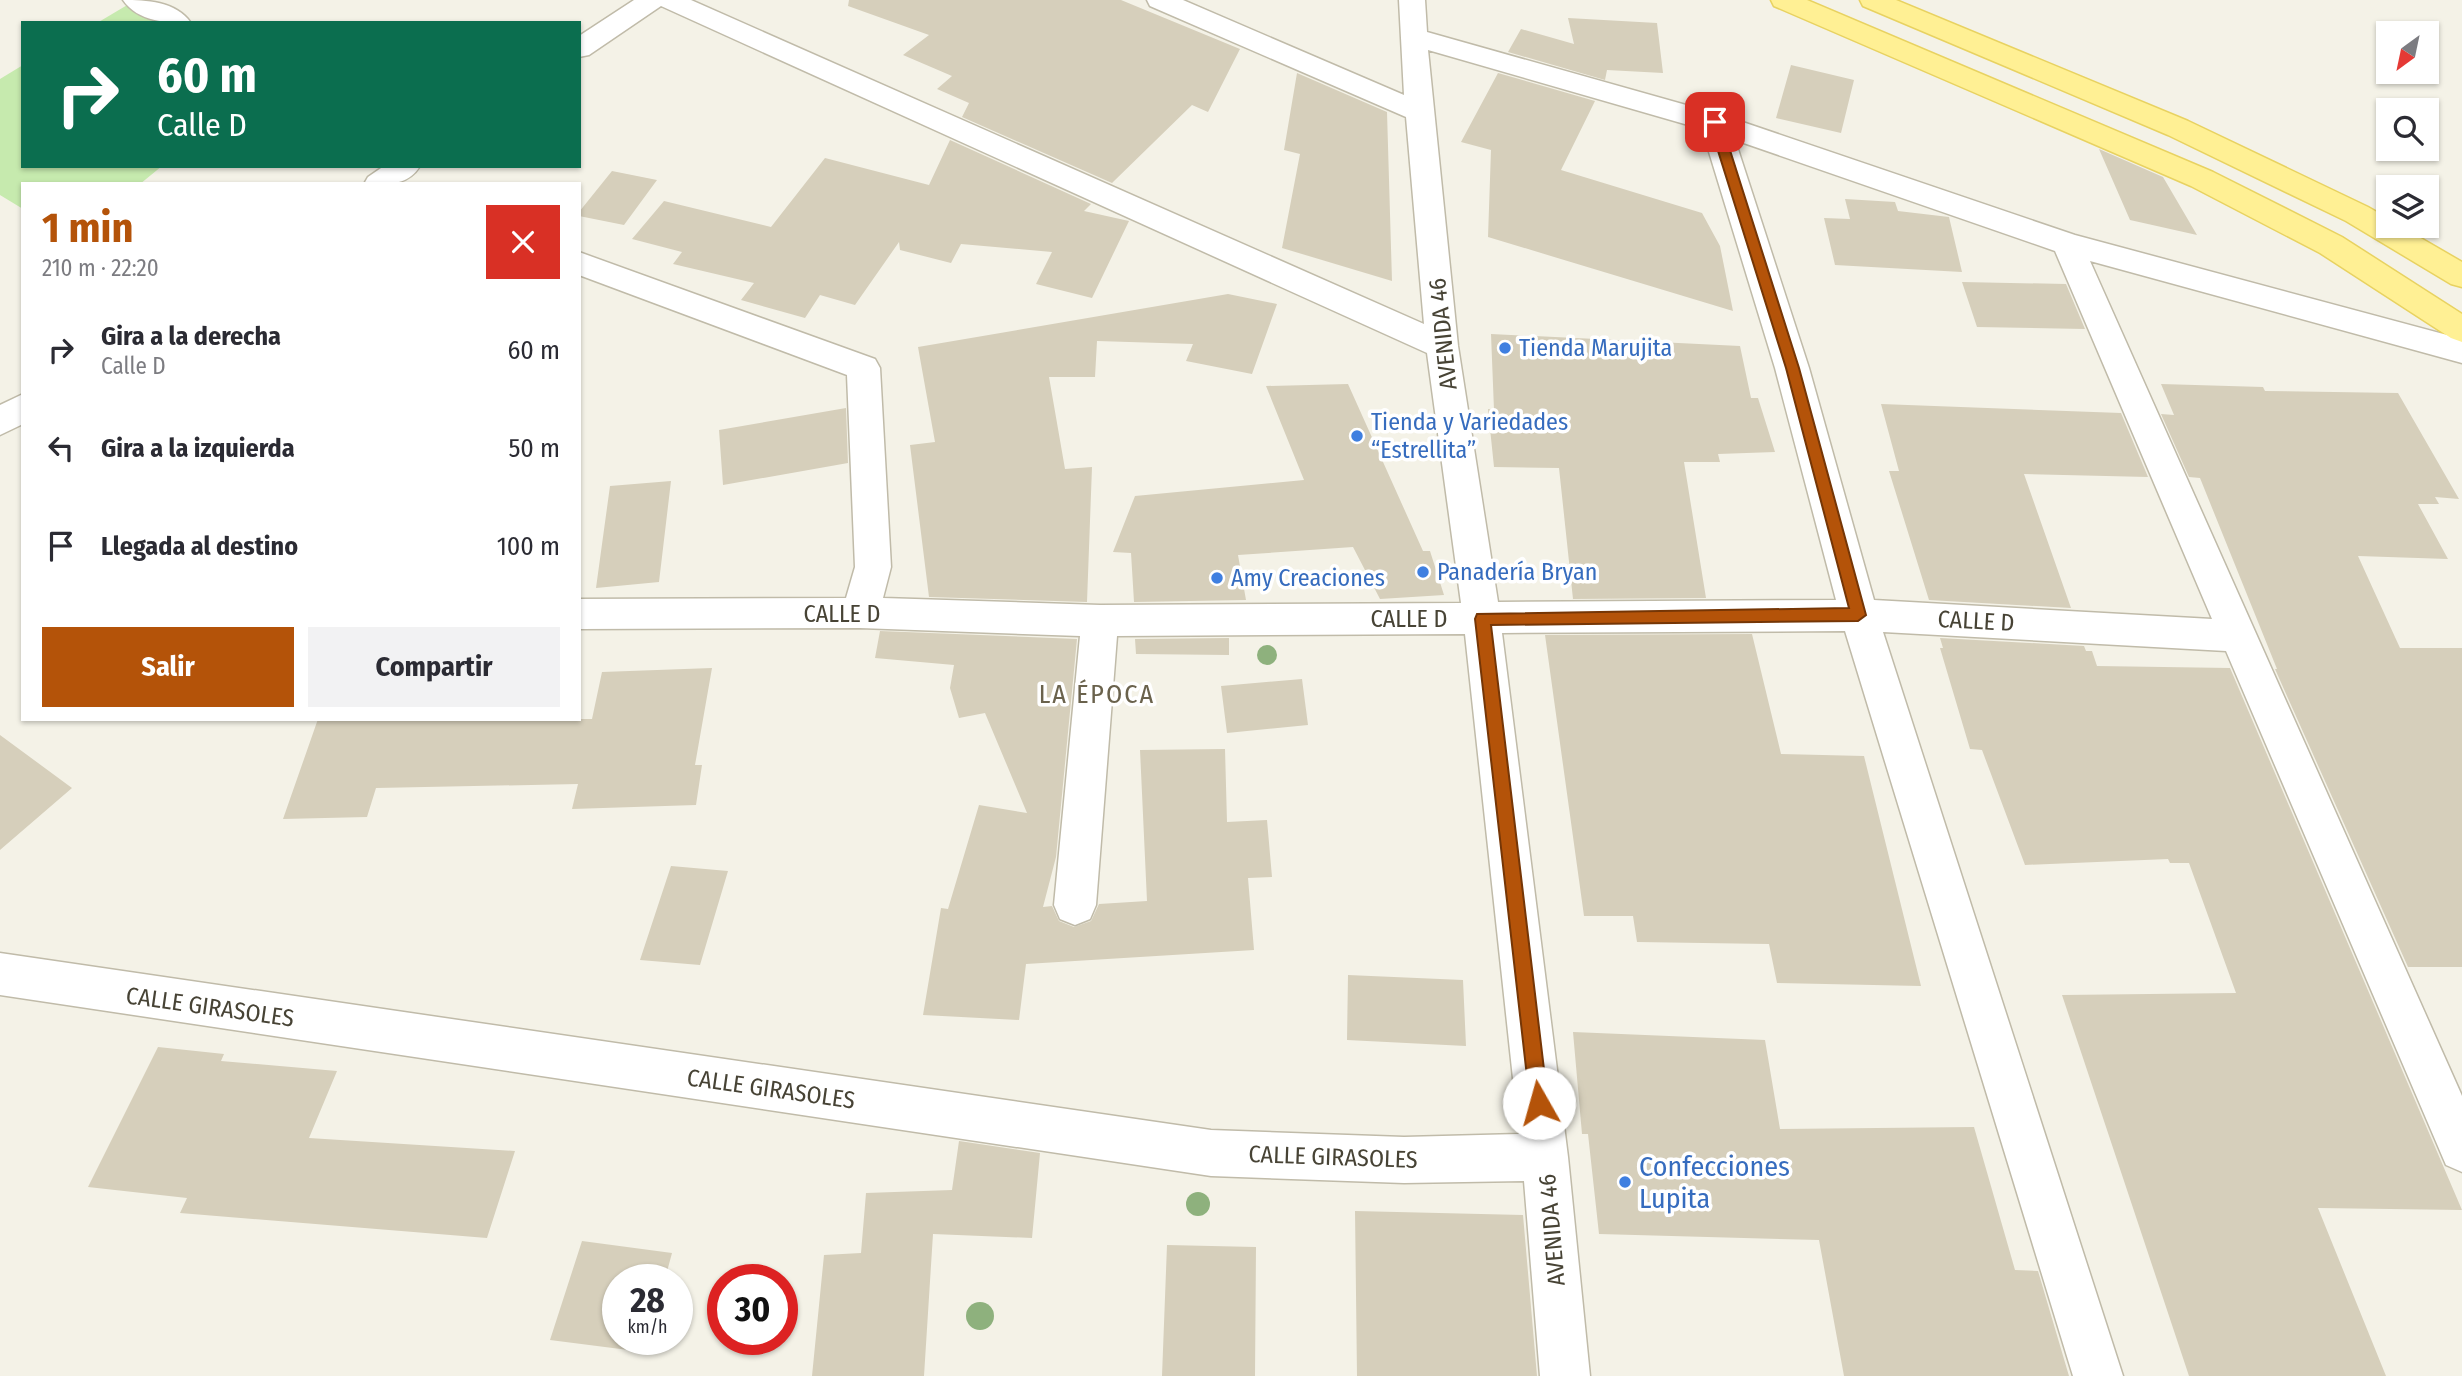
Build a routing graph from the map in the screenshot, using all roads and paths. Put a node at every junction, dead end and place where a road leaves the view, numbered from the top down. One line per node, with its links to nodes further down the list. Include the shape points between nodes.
1 (136, 0): 8 (street)
2 (652, 0): 9 (street)
3 (669, 0): 16 (street)
4 (1160, 0): 10 (street)
5 (1784, 0): 15 (main road, via 2202,179 2330,245)
6 (1873, 0): 14 (main road, via 2178,128 2357,214)
7 (1413, 19): 10 (street, AVENIDA 46); 11 (street)
8 (174, 21)
9 (581, 48)
10 (1421, 113): 16 (street, AVENIDA 46)
11 (1715, 122): 12 (street); 22 (street, via 1792,368)
12 (2067, 244): 17 (street); 25 (street)
13 (581, 264): 21 (street, via 863,368 873,567)
14 (2462, 276)
15 (2462, 330)
16 (1442, 346): 23 (street, AVENIDA 46)
17 (2462, 351)
18 (21, 408): 19 (street)
19 (0, 422)
20 (581, 614): 21 (street, CALLE D)
21 (860, 614): 24 (street, CALLE D)
22 (1858, 615): 23 (street, CALLE D); 25 (street, CALLE D); 31 (street)
23 (1482, 619): 24 (street, CALLE D); 29 (street, AVENIDA 46)
24 (1100, 621): 26 (street)
25 (2238, 636): 28 (street)
26 (1075, 905)
27 (0, 974): 29 (street, CALLE GIRASOLES, via 1211,1153 1404,1160)
28 (2462, 1149)
29 (1545, 1157): 30 (street, AVENIDA 46)
30 (1565, 1376)
31 (2098, 1376)

